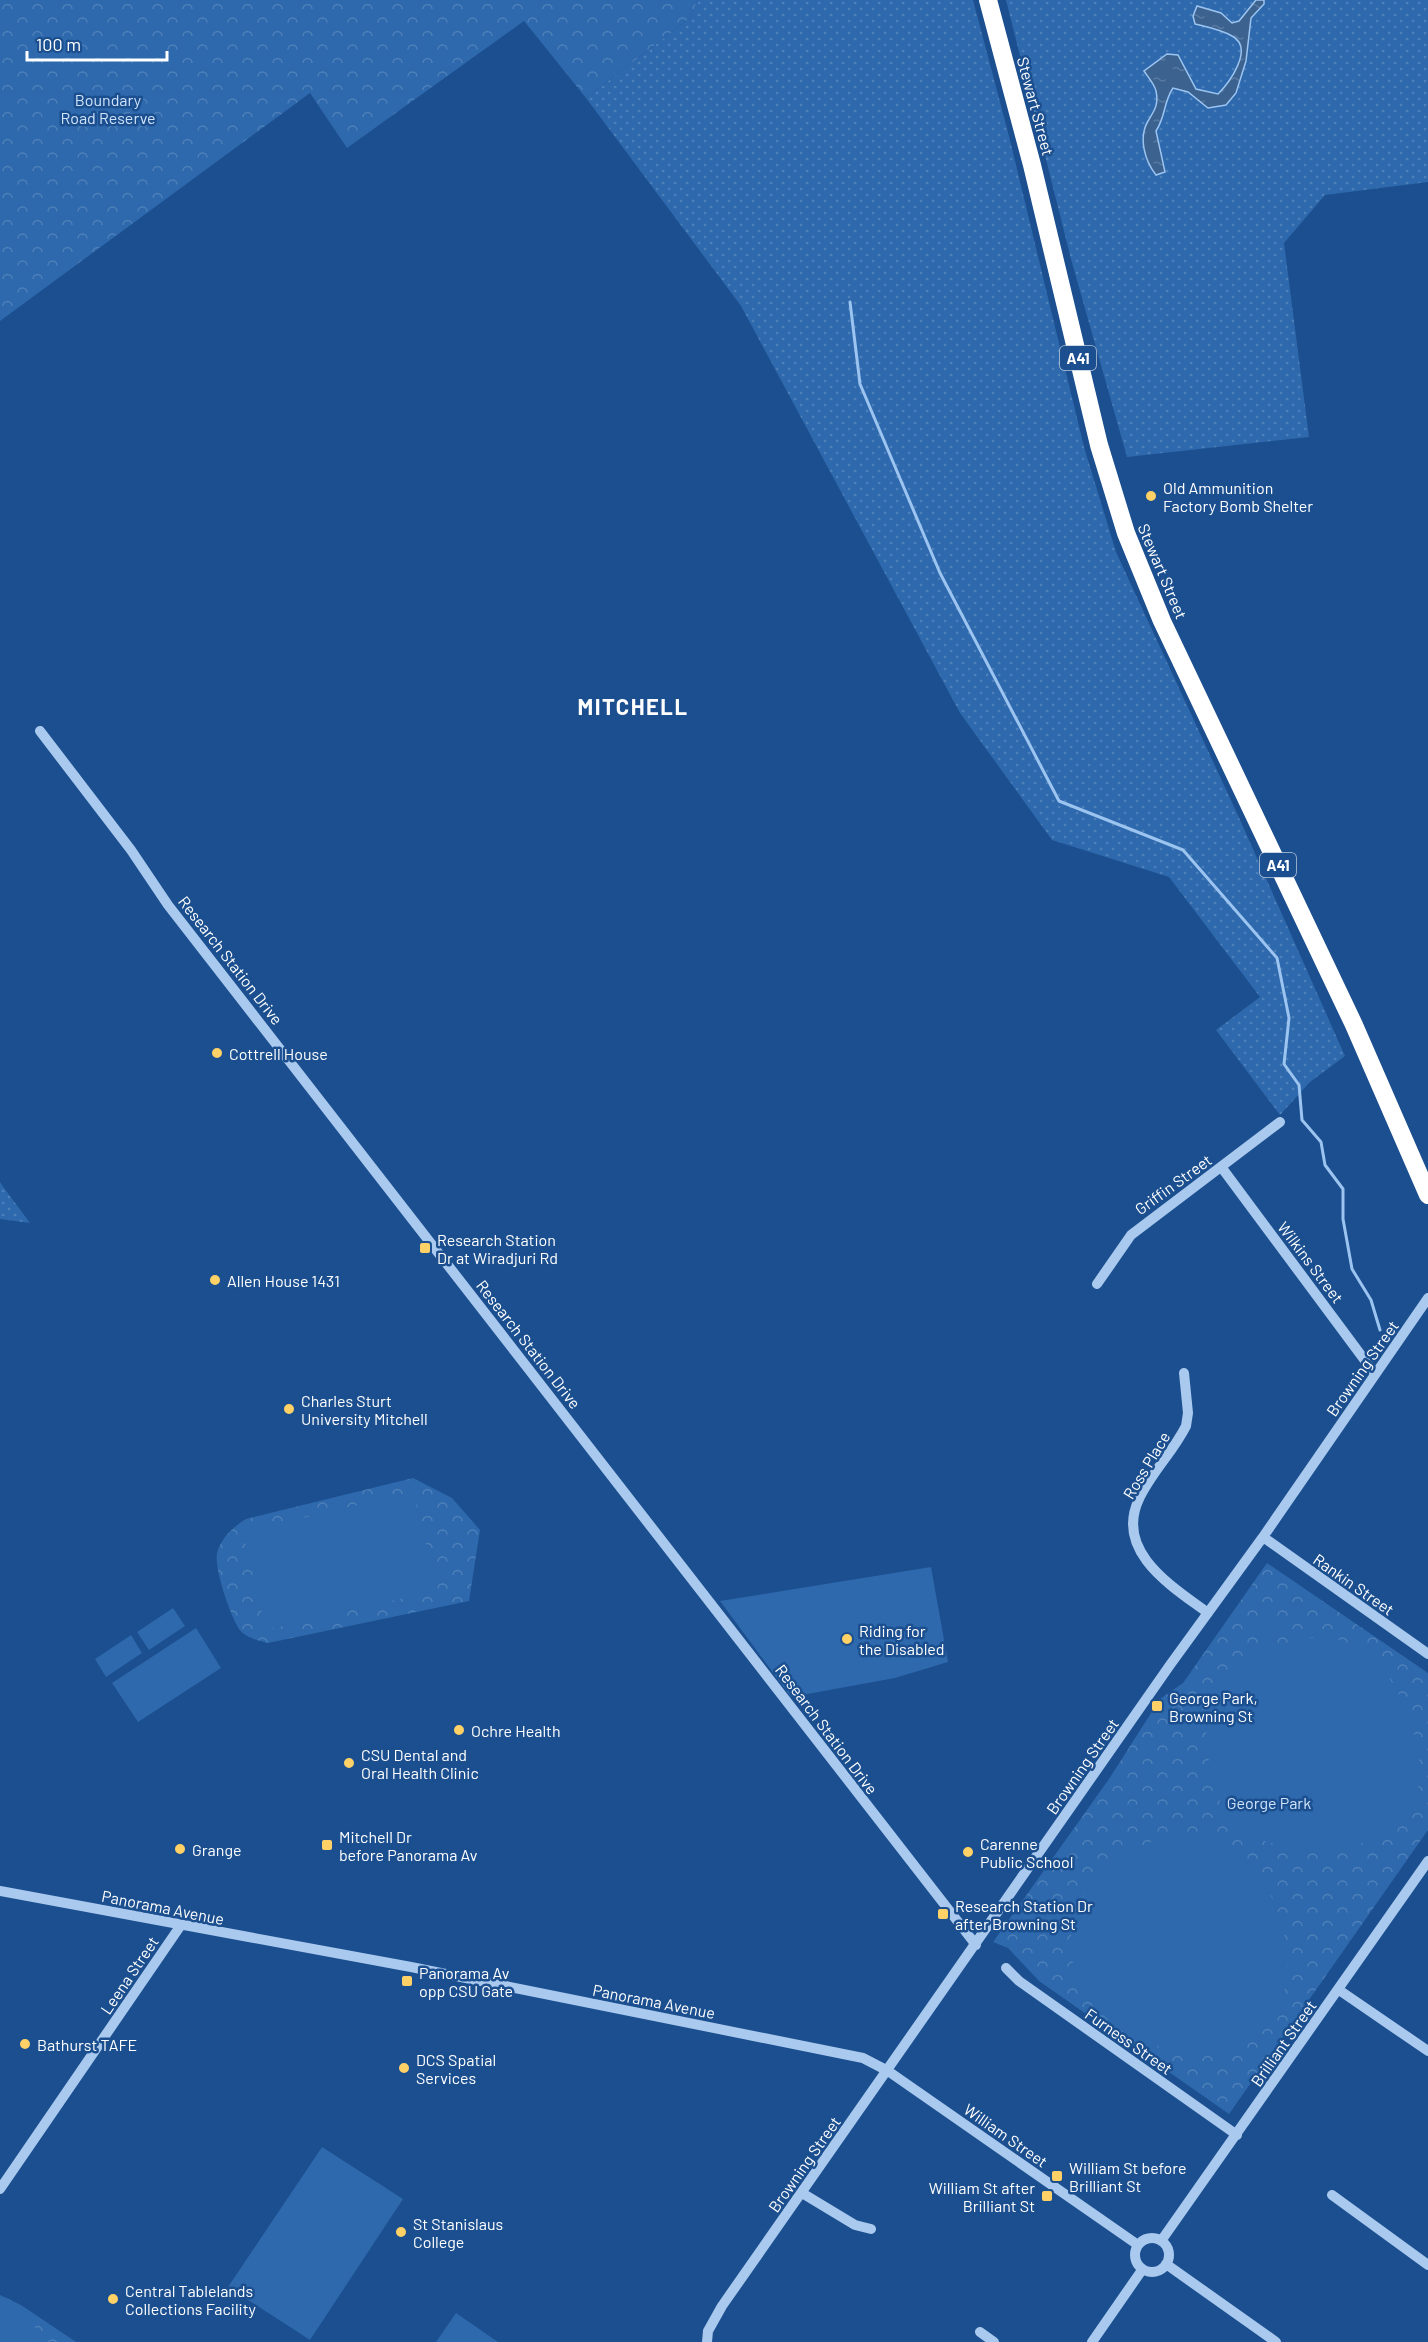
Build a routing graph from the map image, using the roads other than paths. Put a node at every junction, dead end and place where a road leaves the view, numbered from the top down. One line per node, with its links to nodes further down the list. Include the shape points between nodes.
1 (988, 0): 3 (highway, Stewart Street / A41, via 1099,445 1126,533 1162,621)
2 (40, 731): 18 (street, Research Station Drive, via 168,905)
3 (1354, 1025): 6 (highway, Stewart Street / A41); 7 (highway, Stewart Street / A41)
4 (1281, 1122): 5 (street, Griffin Street)
5 (1222, 1167): 8 (street, Griffin Street, via 1131,1235); 11 (street, Wilkins Street)
6 (1428, 1168)
7 (1428, 1196)
8 (1097, 1284)
9 (1428, 1298): 11 (street, Browning Street)
10 (1184, 1373): 13 (street, Ross Place, via 1186,1426 1138,1501 1134,1525 1140,1553 1148,1565)
11 (1375, 1374): 12 (street, Browning Street)
12 (1263, 1537): 13 (street, Browning Street); 14 (street, Rankin Street)
13 (1208, 1613): 18 (street, Browning Street)
14 (1428, 1654)
15 (1428, 1862): 20 (street, Brilliant Street)
16 (0, 1891): 17 (street, Panorama Avenue)
17 (181, 1926): 22 (street, Panorama Avenue, via 411,1967 853,2055); 24 (street, Leena Street)
18 (976, 1945): 22 (street, Browning Street)
19 (1006, 1968): 23 (street, Furness Street)
20 (1339, 1990): 21 (street); 23 (street, Brilliant Street)
21 (1428, 2051)
22 (888, 2071): 25 (street, Browning Street); 29 (street, William Street)
23 (1237, 2135): 28 (street, Brilliant Street)
24 (0, 2189)
25 (802, 2193): 27 (street, via 855,2225); 34 (street, Browning Street, via 716,2316)
26 (1332, 2195): 31 (street)
27 (871, 2229)
28 (1161, 2241): 29 (street, via 1149,2238); 30 (street, via 1168,2252)
29 (1138, 2245): 32 (street, via 1134,2258)
30 (1166, 2264): 32 (street, via 1155,2272); 37 (street)
31 (1428, 2265)
32 (1142, 2270): 36 (street)
33 (980, 2332): 35 (street)
34 (707, 2342)
35 (994, 2342)
36 (1092, 2342)
37 (1276, 2342)

